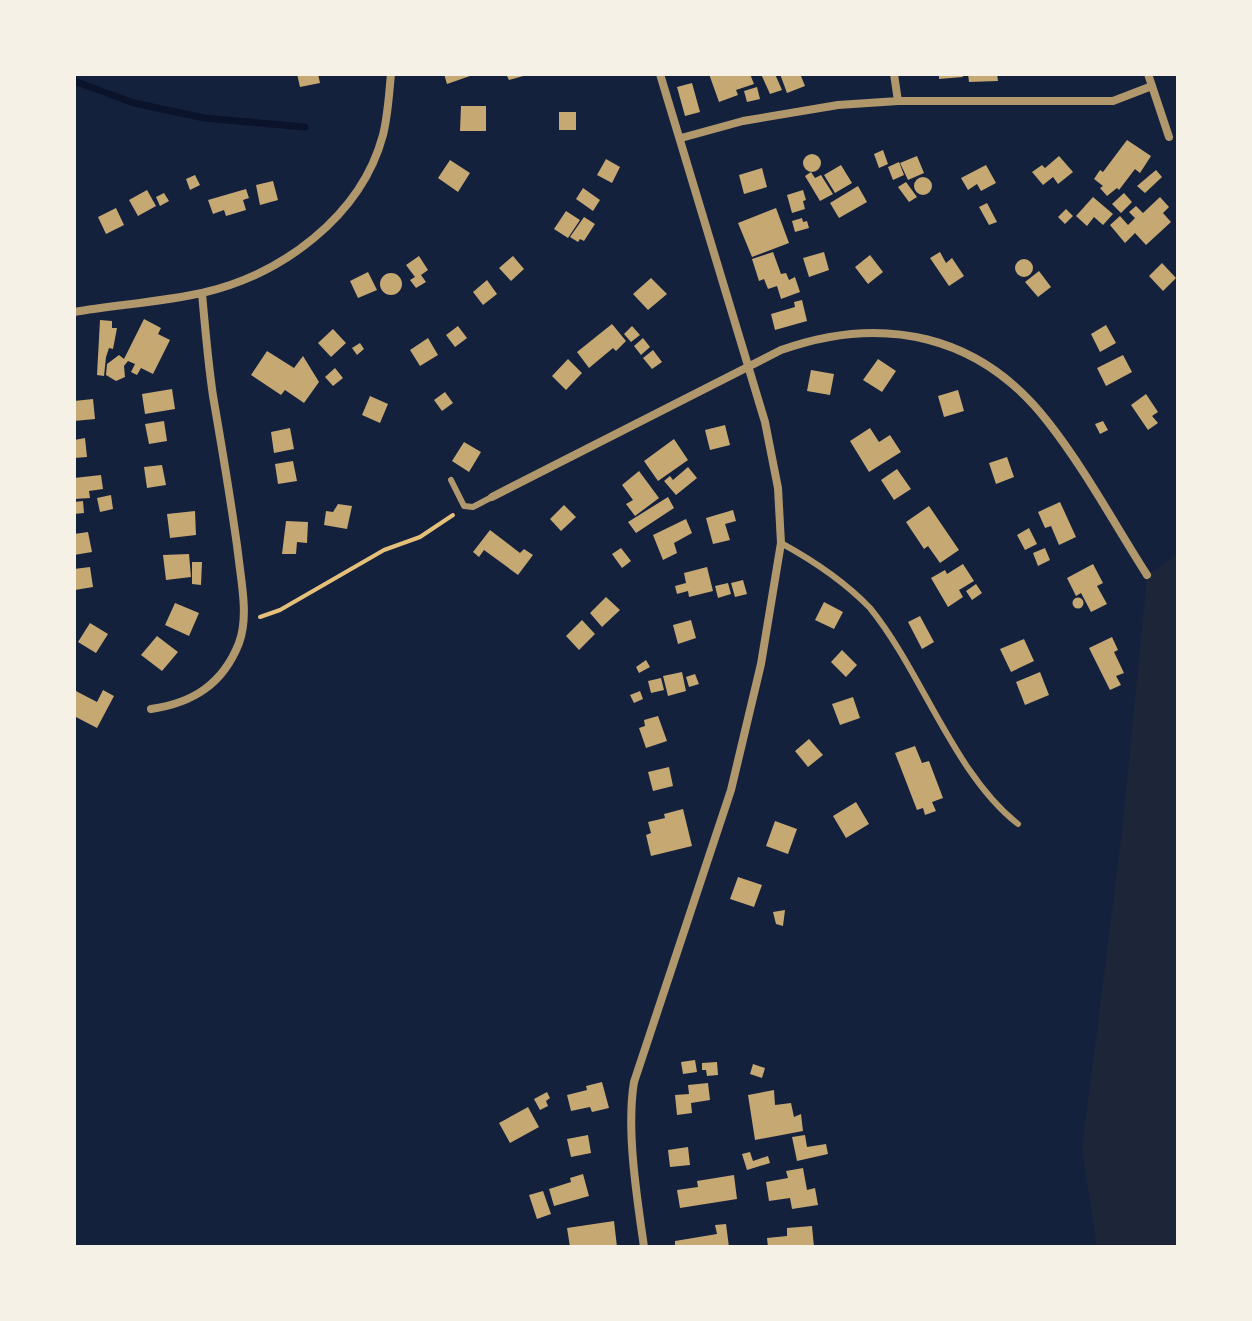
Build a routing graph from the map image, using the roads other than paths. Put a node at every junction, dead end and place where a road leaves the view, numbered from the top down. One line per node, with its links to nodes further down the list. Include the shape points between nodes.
1 (391, 74): 9 (street, via 383,136 347,203 284,260)
2 (660, 74): 8 (street)
3 (894, 74): 6 (street)
4 (1148, 74): 5 (street)
5 (1152, 86): 6 (street, via 1113,101); 7 (street)
6 (898, 101): 8 (street, via 801,111)
7 (1169, 137)
8 (681, 138): 11 (street)
9 (202, 293): 10 (street); 16 (street, via 243,600 240,640 217,681 172,706)
10 (74, 312)
11 (750, 366): 13 (street); 14 (street, via 774,460); 15 (street, via 809,340 856,333 937,340 965,352 1005,377 1049,422)
12 (451, 480): 13 (lane, via 464,506)
13 (492, 497)
14 (781, 543): 17 (lane, via 812,560 870,608 958,750 1000,810); 18 (street, via 761,664 731,790 630,1102)
15 (1147, 575)
16 (151, 709)
17 (1018, 824)
18 (644, 1247)

